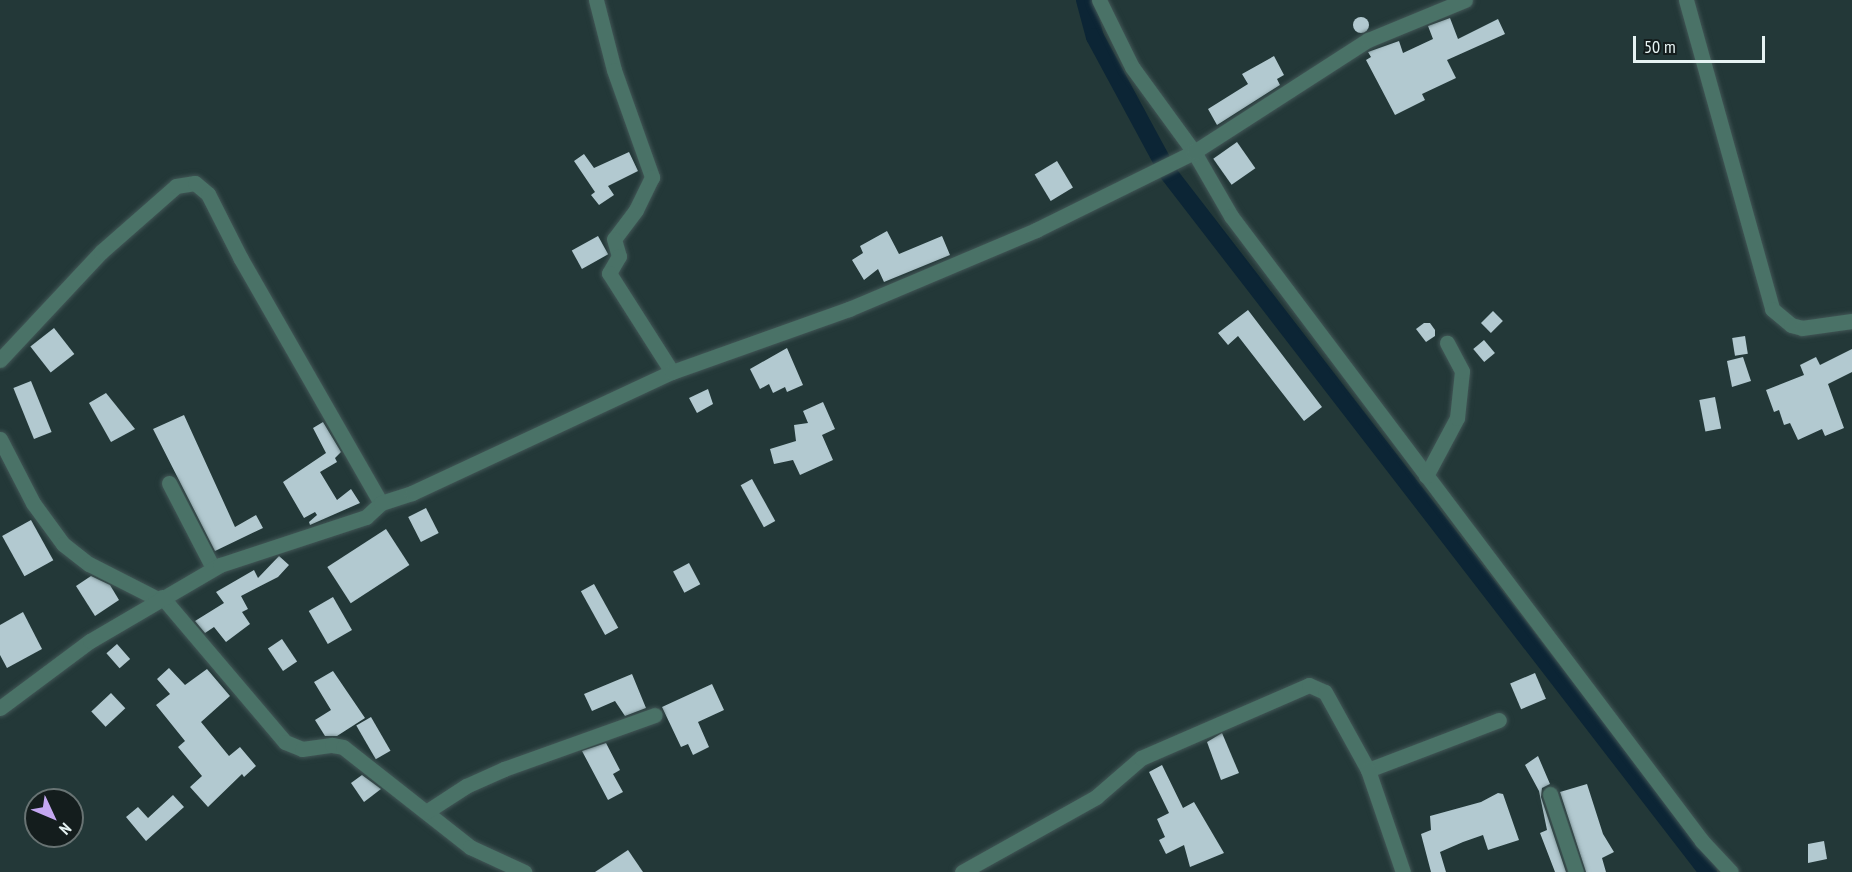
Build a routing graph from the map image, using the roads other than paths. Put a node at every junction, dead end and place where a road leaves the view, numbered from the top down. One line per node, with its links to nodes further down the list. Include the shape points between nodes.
1 (596, 0): 9 (street, via 614,70 652,177 636,210 614,239 619,256 609,273)
2 (1099, 0): 5 (street, via 1132,67)
3 (1465, 0): 5 (street, via 1347,52)
4 (1686, 0): 6 (street, via 1772,309 1791,325 1802,328)
5 (1194, 153): 9 (street, via 1036,230 849,309); 11 (street, via 1231,216)
6 (1852, 321)
7 (1447, 343): 11 (street, via 1462,370 1457,418)
8 (0, 360): 13 (street, via 109,244 176,186 195,183 208,194 247,270)
9 (672, 372): 13 (street, via 412,493)
10 (0, 439): 15 (street, via 33,503 63,544 89,564)
11 (1426, 476): 26 (street, via 1702,841)
12 (169, 483): 14 (street)
13 (381, 503): 14 (street, via 358,521)
14 (213, 568): 15 (street)
15 (160, 598): 16 (street, via 90,641); 21 (street, via 285,742 302,750 343,747)
16 (0, 708)
17 (655, 715): 21 (street, via 504,769 466,786)
18 (1499, 720): 19 (street)
19 (1368, 770): 23 (street, via 1325,692 1309,685 1141,758 1096,797); 24 (street)
20 (1550, 794): 25 (street)
21 (426, 812): 22 (street, via 470,847)
22 (524, 872)
23 (962, 872)
24 (1403, 872)
25 (1576, 872)
26 (1731, 872)

